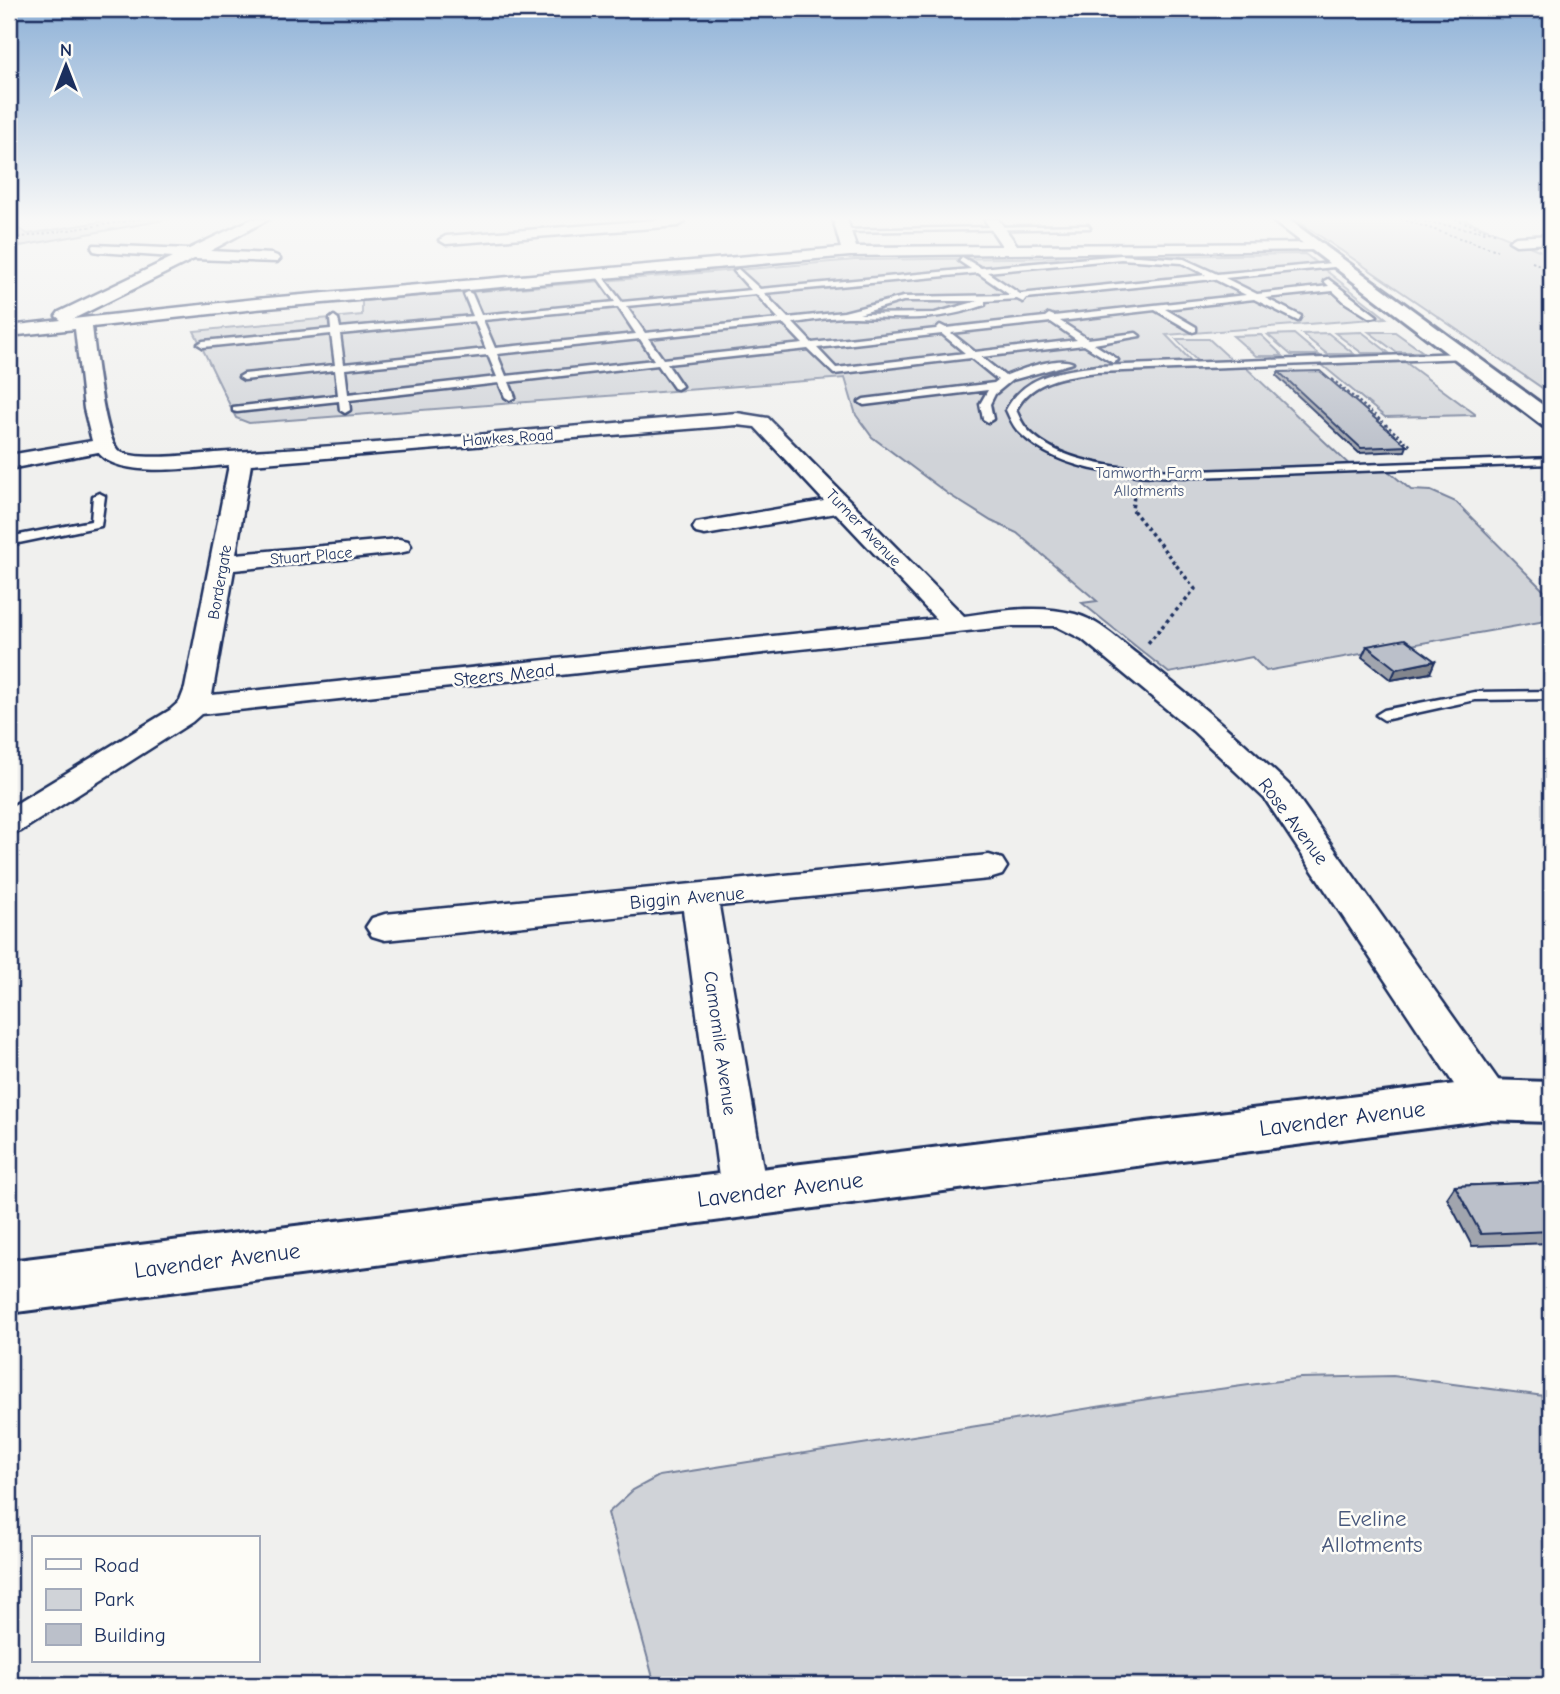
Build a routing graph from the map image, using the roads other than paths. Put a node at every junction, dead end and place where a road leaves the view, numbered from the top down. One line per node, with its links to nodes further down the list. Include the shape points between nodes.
1 (101, 298): 28 (street, via 67,315)
2 (289, 298): 27 (street)
3 (471, 298): 21 (lane)
4 (615, 298): 16 (lane)
5 (698, 298): 16 (lane)
6 (764, 298): 26 (lane)
7 (1007, 298): 13 (lane)
8 (1021, 298): 15 (lane)
9 (1236, 298): 17 (lane)
10 (1258, 298): 24 (lane)
11 (1346, 298): 20 (lane)
12 (1387, 298): 40 (main road)
13 (996, 299): 19 (lane, via 903,299); 22 (lane)
14 (1144, 300): 17 (lane)
15 (1030, 304)
16 (620, 306): 21 (lane); 33 (lane)
17 (1155, 307): 23 (lane); 29 (lane)
18 (1040, 311): 23 (lane)
19 (844, 315): 22 (lane); 26 (lane)
20 (1373, 316)
21 (478, 318): 32 (lane); 38 (lane)
22 (928, 318): 30 (lane)
23 (1051, 318): 30 (lane); 35 (lane)
24 (1298, 318)
25 (334, 319): 32 (lane)
26 (787, 321): 33 (lane); 37 (lane)
27 (83, 323): 28 (street); 55 (street, via 94,409)
28 (60, 325): 31 (street)
29 (1193, 329)
30 (943, 330): 37 (lane); 39 (lane)
31 (9, 331)
32 (336, 332): 36 (lane); 42 (lane)
33 (641, 336): 38 (lane); 41 (lane)
34 (1136, 336): 35 (lane)
35 (1086, 342): 39 (lane); 45 (lane, via 1113,360 1054,365)
36 (203, 344)
37 (809, 345): 39 (lane, via 834,371); 41 (lane)
38 (492, 351): 42 (lane); 44 (lane)
39 (973, 355): 45 (lane)
40 (1464, 356): 53 (main road); 57 (lane, via 1097,369 1037,382 1015,397 1011,410 1020,429 1034,440 1074,459 1138,472 1196,474)
41 (660, 362): 44 (lane); 46 (lane)
42 (340, 367): 43 (lane); 47 (lane)
43 (244, 377)
44 (503, 379): 47 (lane); 48 (lane)
45 (1001, 383): 49 (lane); 52 (lane, via 985,404)
46 (677, 386)
47 (344, 397): 50 (lane); 51 (lane)
48 (510, 397)
49 (864, 402)
50 (237, 409)
51 (345, 410)
52 (988, 419)
53 (1551, 421)
54 (771, 430): 56 (street, Hawkes Road, via 761,422 737,419); 60 (street, Turner Avenue)
55 (104, 445): 56 (street, Hawkes Road, via 111,456 138,463); 58 (street)
56 (241, 458): 64 (street, Bordergate)
57 (1551, 461)
58 (9, 462)
59 (99, 496): 62 (lane, via 97,523)
60 (843, 505): 61 (street); 66 (street, Turner Avenue)
61 (705, 528)
62 (9, 541)
63 (399, 546): 64 (street, Stuart Place)
64 (223, 563): 68 (street, Bordergate, via 200,688)
65 (1033, 617): 66 (street, Steers Mead); 74 (street, Rose Avenue, via 1081,626 1277,792)
66 (957, 625): 68 (street, Steers Mead)
67 (1551, 695): 69 (lane, via 1475,696)
68 (192, 705): 70 (street)
69 (1384, 715)
70 (9, 823)
71 (989, 867): 72 (street, Biggin Avenue)
72 (699, 894): 73 (street, Biggin Avenue); 76 (street, Camomile Avenue)
73 (386, 928)
74 (1488, 1100): 75 (main road, Lavender Avenue); 76 (main road, Lavender Avenue)
75 (1551, 1102)
76 (744, 1192): 77 (main road, Lavender Avenue)
77 (9, 1287)

